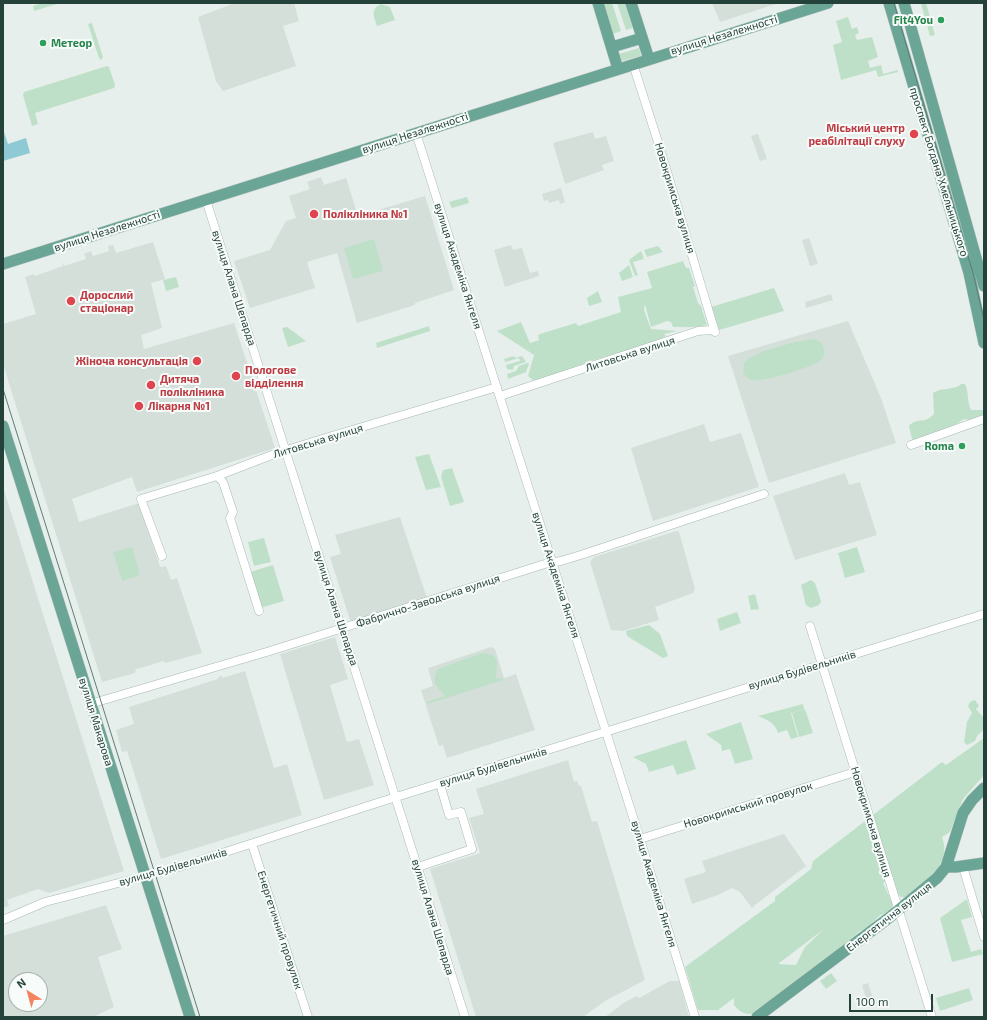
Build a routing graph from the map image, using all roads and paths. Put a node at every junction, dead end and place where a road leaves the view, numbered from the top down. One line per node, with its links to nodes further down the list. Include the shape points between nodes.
1 (598, 3): 7 (main road)
2 (631, 3): 6 (main road)
3 (828, 3): 8 (main road, вулиця Незалежності)
4 (888, 3): 16 (main road, проспект Богдана Хмельницького, via 969,274)
5 (904, 3): 14 (main road, проспект Богдана Хмельницького)
6 (642, 38): 7 (main road); 8 (main road)
7 (612, 47): 10 (main road)
8 (649, 59): 9 (main road, вулиця Незалежності)
9 (633, 64): 10 (main road, вулиця Незалежності); 15 (street, Новокримська вулиця)
10 (618, 69): 11 (main road, вулиця Незалежності)
11 (416, 133): 12 (main road, вулиця Незалежності); 17 (street, вулиця Академіка Янгеля)
12 (206, 200): 13 (main road, вулиця Незалежності); 22 (street, вулиця Алана Шепарда)
13 (3, 264)
14 (984, 286)
15 (715, 332): 18 (street, Литовська вулиця, via 698,331)
16 (984, 343)
17 (497, 387): 18 (street, вулиця Академіка Янгеля); 22 (street, Литовська вулиця)
18 (500, 396): 26 (street, вулиця Академіка Янгеля)
19 (984, 419): 21 (street)
20 (3, 426): 32 (main road, вулиця Макарова)
21 (912, 445)
22 (286, 450): 23 (street, Литовська вулиця); 30 (street, вулиця Алана Шепарда)
23 (217, 476): 25 (street, Литовська вулиця, via 141,499); 27 (street, via 223,482 233,512 230,518)
24 (764, 494): 26 (street, Фабрично-Заводська вулиця, via 640,537)
25 (162, 556)
26 (553, 563): 30 (street, Фабрично-Заводська вулиця); 33 (street, вулиця Академіка Янгеля)
27 (259, 611)
28 (984, 614): 31 (street, вулиця Будівельників)
29 (810, 626): 31 (street, Новокримська вулиця)
30 (342, 628): 32 (street, Фабрично-Заводська вулиця); 37 (street, вулиця Алана Шепарда)
31 (822, 664): 33 (street, вулиця Будівельників); 34 (street, Новокримська вулиця)
32 (90, 704): 44 (main road, вулиця Макарова)
33 (606, 732): 35 (street, вулиця Будівельників); 38 (street, вулиця Академіка Янгеля)
34 (855, 772): 38 (street, Новокримський провулок); 45 (street, Новокримська вулиця)
35 (440, 784): 37 (street, вулиця Будівельників); 41 (street, via 449,815 461,812 472,849)
36 (984, 788): 42 (main road, Енергетична вулиця, via 963,813)
37 (396, 798): 39 (street, вулиця Будівельників); 41 (street, вулиця Алана Шепарда)
38 (640, 839): 51 (street, вулиця Академіка Янгеля)
39 (252, 844): 44 (street, вулиця Будівельників); 49 (street, Енергетичний провулок)
40 (984, 863): 43 (main road)
41 (418, 867): 50 (street, вулиця Алана Шепарда)
42 (946, 867): 43 (main road); 45 (main road, Енергетична вулиця, via 932,884)
43 (963, 867): 47 (street)
44 (145, 876): 46 (street, вулиця Будівельників, via 45,902); 48 (main road, вулиця Макарова)
45 (899, 910): 52 (main road, Енергетична вулиця); 53 (street, Новокримська вулиця)
46 (3, 920)
47 (984, 937)
48 (190, 1017)
49 (308, 1017)
50 (465, 1017)
51 (695, 1017)
52 (757, 1017)
53 (932, 1017)

